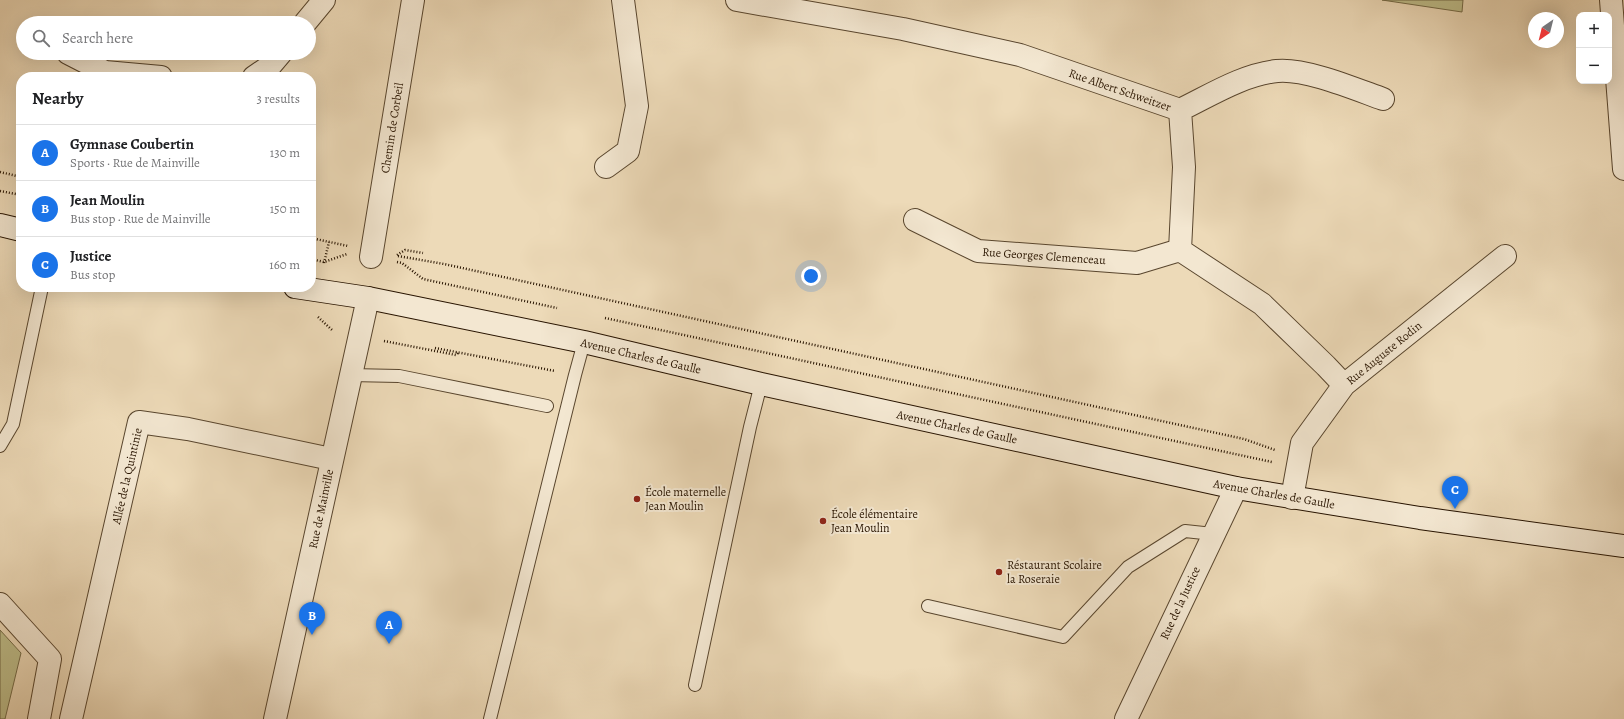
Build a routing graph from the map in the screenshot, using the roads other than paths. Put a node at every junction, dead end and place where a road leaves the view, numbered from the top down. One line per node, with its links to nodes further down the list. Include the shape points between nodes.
1 (324, 0): 6 (street)
2 (413, 0): 19 (street, Chemin de Corbeil)
3 (623, 0): 13 (street, via 637,106 628,151)
4 (737, 0): 12 (street, Rue Albert Schweitzer, via 903,29 1020,55)
5 (1612, 0): 14 (street)
6 (311, 16)
7 (82, 60): 9 (street)
8 (275, 60): 10 (street)
9 (105, 72)
10 (261, 72)
11 (1383, 99): 12 (street, via 1327,79 1278,71 1249,77)
12 (1180, 110): 18 (street, Rue Albert Schweitzer, via 1184,167)
13 (606, 167)
14 (1624, 169)
15 (915, 220): 18 (street, Rue Georges Clemenceau, via 978,251 1137,263)
16 (0, 225): 17 (street)
17 (16, 229)
18 (1180, 250): 27 (street, via 1262,304)
19 (371, 254)
20 (1505, 256): 27 (street, Rue Auguste Rodin)
21 (316, 290): 23 (street, Avenue Charles de Gaulle)
22 (41, 292): 29 (lane, via 13,424)
23 (368, 298): 24 (street, Avenue Charles de Gaulle); 25 (street, Rue de Mainville)
24 (584, 342): 26 (street, Avenue Charles de Gaulle); 41 (lane)
25 (350, 375): 28 (lane, via 399,376); 30 (street, Rue de Mainville)
26 (761, 384): 31 (street, Avenue Charles de Gaulle); 37 (lane)
27 (1344, 385): 32 (street, Rue Auguste Rodin, via 1302,443)
28 (547, 406)
29 (0, 446)
30 (331, 459): 39 (street, Allée de la Quintinie, via 188,429 139,422); 40 (street, Rue de Mainville)
31 (1236, 488): 32 (street, Avenue Charles de Gaulle); 33 (street, Rue de la Justice)
32 (1292, 498): 34 (street, Avenue Charles de Gaulle)
33 (1213, 534): 36 (lane, via 1185,531 1128,566 1063,637); 42 (street, Rue de la Justice)
34 (1624, 546)
35 (0, 604): 38 (street, via 50,659)
36 (928, 606)
37 (695, 684)
38 (39, 719)
39 (71, 719)
40 (275, 719)
41 (490, 719)
42 (1126, 719)

